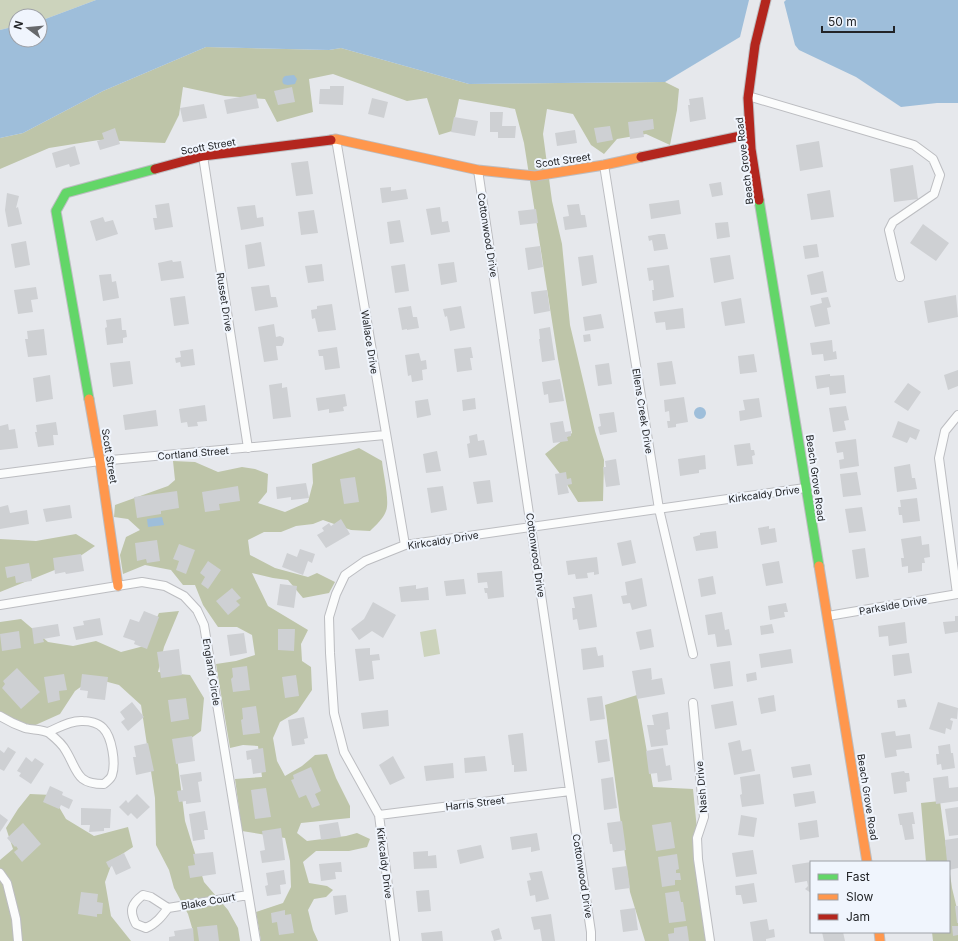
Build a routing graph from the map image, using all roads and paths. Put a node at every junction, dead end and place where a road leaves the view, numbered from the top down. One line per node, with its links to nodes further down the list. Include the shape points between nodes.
1 (766, 0): 2 (street, Beach Grove Road, via 754,45)
2 (748, 96): 3 (street, Beach Grove Road); 8 (street, via 914,145 933,159 940,175 934,194 893,222 889,230)
3 (750, 134): 6 (street, Scott Street); 14 (street, Beach Grove Road)
4 (336, 139): 5 (street, Scott Street); 7 (street, Scott Street); 10 (street, Wallace Drive)
5 (203, 156): 11 (street, Russet Drive); 12 (street, Scott Street, via 66,193 56,211)
6 (604, 165): 7 (street, Scott Street, via 535,176); 15 (street, Ellens Creek Drive)
7 (478, 170): 16 (street, Cottonwood Drive)
8 (900, 277)
9 (958, 415): 19 (street, via 946,431 939,458)
10 (386, 435): 11 (street, Cortland Street); 17 (street, Wallace Drive)
11 (248, 448): 12 (street, Cortland Street)
12 (100, 461): 13 (street, Cortland Street); 18 (street, Scott Street)
13 (0, 474)
14 (805, 488): 15 (street, Kirkcaldy Drive); 21 (street, Beach Grove Road)
15 (659, 509): 16 (street, Kirkcaldy Drive); 22 (street, Ellens Creek Drive)
16 (532, 527): 17 (street, Kirkcaldy Drive); 26 (street, Cottonwood Drive)
17 (405, 545): 27 (street, Kirkcaldy Drive, via 365,561 345,575 336,594 330,617 334,713 344,752)
18 (118, 586): 20 (street, England Circle); 30 (street, England Circle, via 142,582 165,586 184,596 197,610 204,625)
19 (958, 594): 21 (street, Parkside Drive)
20 (0, 605)
21 (828, 616): 28 (street, Beach Grove Road)
22 (693, 654)
23 (693, 703): 36 (street, Nash Drive, via 704,817 697,838 698,859)
24 (0, 716): 25 (street, via 25,728)
25 (48, 732): 25 (street, via 66,749 79,776 87,782 104,784 112,777 115,764 110,740 103,728 82,720)
26 (570, 791): 27 (street, Harris Street); 35 (street, Cottonwood Drive)
27 (379, 815): 34 (street, Kirkcaldy Drive)
28 (867, 861)
29 (0, 872): 32 (street, via 8,883)
30 (248, 895): 31 (street, Blake Court); 33 (street, England Circle)
31 (168, 908): 31 (street, Blake Court, via 151,896 143,895 135,901 131,916 136,924 146,928 153,925)
32 (18, 941)
33 (256, 941)
34 (395, 941)
35 (591, 941)
36 (710, 941)

